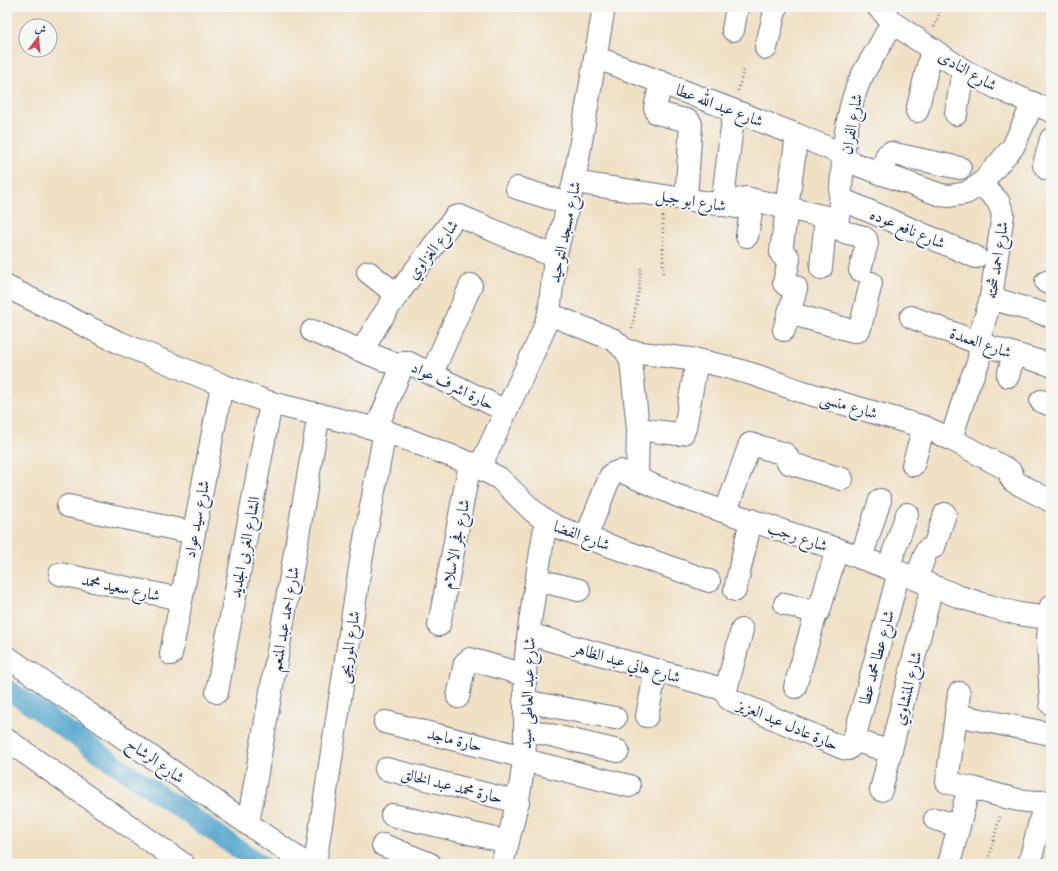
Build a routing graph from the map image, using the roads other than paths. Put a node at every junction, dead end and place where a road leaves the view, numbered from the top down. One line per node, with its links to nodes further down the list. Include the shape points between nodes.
1 (604, 7): 8 (street, شارع مسجد التوحيد)
2 (737, 7): 5 (street)
3 (776, 7): 6 (street)
4 (884, 14): 7 (street, شارع النادى); 17 (street, شارع الفران, via 889,29 856,89 848,121)
5 (733, 30)
6 (766, 48)
7 (932, 49): 9 (street, شارع النادى); 13 (street)
8 (595, 56): 10 (street, شارع عبد الله عطا); 21 (street, شارع مسجد التوحيد)
9 (963, 70): 11 (street, شارع النادى); 14 (street)
10 (661, 82): 12 (street, شارع عبد الله عطا); 24 (street, via 655,108 657,113 689,121 691,124)
11 (1042, 107): 22 (street, via 1013,147)
12 (734, 111): 15 (street, شارع عبد الله عطا); 27 (street)
13 (917, 111)
14 (956, 114)
15 (797, 135): 17 (street, شارع عبد الله عطا); 28 (street)
16 (1051, 140): 19 (street, via 1044,165)
17 (844, 158): 20 (street, شارع عبد الله عطا); 29 (street, شارع الفران)
18 (960, 168): 20 (street, via 890,153)
19 (1051, 169)
20 (881, 174): 22 (street, شارع عبد الله عطا, via 949,196 966,192)
21 (574, 182): 24 (street, شارع ابو جبل); 26 (street, شارع مسجد التوحيد)
22 (981, 184): 38 (street, شارع احمد شحته, via 998,201 1003,214)
23 (517, 188): 26 (street)
24 (686, 199): 27 (street, شارع ابو جبل)
25 (753, 200): 27 (street, شارع ابو جبل, via 742,198 737,207); 28 (street); 30 (street)
26 (569, 204): 32 (street, شارع مسجد التوحيد)
27 (722, 205)
28 (788, 207): 29 (street); 29 (street, via 781,252 789,259 784,281 786,285 796,288 786,321 857,331 860,328 866,277 867,243 866,239 841,231)
29 (834, 211): 31 (street, شارع نافع عوده); 33 (street, شارع الفران)
30 (747, 236)
31 (976, 257)
32 (555, 258): 37 (street, شارع الغزاوي, via 455,216); 39 (street, شارع مسجد التوحيد)
33 (821, 268)
34 (368, 272): 37 (street)
35 (471, 285): 50 (street)
36 (7, 288): 52 (street, via 118,342)
37 (397, 295): 44 (street, شارع الغزاوي)
38 (991, 298): 40 (street); 43 (street, شارع احمد شحته)
39 (549, 314): 45 (street, via 614,340); 54 (street, شارع مسجد التوحيد)
40 (1051, 316)
41 (911, 317): 43 (street, شارع العمدة)
42 (312, 331): 44 (street)
43 (980, 344): 46 (street, شارع العمدة); 59 (street, شارع احمد شحته, via 978,363)
44 (362, 351): 49 (street)
45 (626, 351): 47 (street, شارع منسى); 57 (street, via 631,361)
46 (1014, 354): 48 (street, شارع العمدة); 51 (street)
47 (697, 360): 56 (street, شارع منسى, via 755,375 800,391); 57 (street, via 686,428 683,433)
48 (1051, 365)
49 (402, 367): 50 (street, حارة اشرف عواد, via 405,362 409,362); 58 (street, شارع الموريجى)
50 (432, 373): 54 (street, حارة اشرف عواد)
51 (1008, 376)
52 (222, 384): 53 (street); 72 (street, شارع سيد عواد)
53 (271, 403): 55 (street); 95 (street, الشارع الغربى الجديد)
54 (506, 411): 60 (street, شارع مسجد التوحيد)
55 (319, 414): 58 (street); 119 (street, شارع احمد عبد المنعم)
56 (924, 427): 59 (street, شارع منسى); 61 (street)
57 (638, 429): 62 (street)
58 (381, 430): 60 (street); 126 (street, شارع الموريجى)
59 (951, 439): 65 (street, شارع منسى, via 1010,471 1013,482)
60 (475, 465): 71 (street, شارع الفضا, via 499,478 533,512); 86 (street, شارع فجر الاسلام)
61 (913, 465)
62 (637, 478): 67 (street, شارع رجب, via 678,496); 73 (street, شارع رجب, via 620,471 612,474)
63 (842, 479): 67 (street, via 790,463 785,454 750,444)
64 (880, 500): 75 (street)
65 (1051, 501)
66 (68, 506): 72 (street)
67 (726, 511): 70 (street, شارع رجب)
68 (907, 514): 77 (street)
69 (945, 514): 77 (street, via 934,546 927,550)
70 (751, 520): 74 (street, شارع رجب); 81 (street)
71 (546, 521): 73 (street, شارع الفضا); 78 (street, شارع عبد العاطى سيد)
72 (194, 533): 82 (street, شارع سيد عواد)
73 (586, 537): 79 (street, شارع الفضا)
74 (838, 549): 75 (street, شارع رجب); 85 (street, via 820,609)
75 (861, 558): 77 (street, شارع رجب)
76 (60, 574): 82 (street, شارع سعيد محمد)
77 (909, 576): 84 (street, شارع رجب, via 960,597 1019,614); 107 (street, شارع عطا محمد عطا); 109 (street, شارع المنشاوي)
78 (537, 580): 80 (street); 88 (street, شارع عبد العاطى سيد)
79 (709, 581)
80 (579, 590)
81 (735, 590)
82 (181, 600): 89 (street, شارع سيد عواد)
83 (785, 604): 85 (street)
84 (1050, 612): 97 (street, via 1048,638)
85 (816, 613): 93 (street)
86 (439, 625)
87 (742, 630): 94 (street, حارة عادل عبد العزيز)
88 (529, 634): 91 (street, شارع هاني عبد الظاهر); 92 (street, شارع عبد العاطى سيد)
89 (171, 654)
90 (7, 657): 119 (street, شارع الرشاح)
91 (656, 670): 94 (street, شارع هاني عبد الظاهر); 101 (street)
92 (525, 675): 98 (street, via 470,659 465,662); 99 (street, شارع عبد العاطى سيد)
93 (795, 687)
94 (726, 690): 107 (street, حارة عادل عبد العزيز, via 727,696 732,700 843,748 848,749)
95 (217, 692)
96 (959, 693): 100 (street)
97 (1051, 694)
98 (458, 697)
99 (524, 701): 102 (street); 104 (street, شارع عبد العاطى سيد)
100 (956, 715): 105 (street); 113 (street, via 947,782)
101 (647, 716)
102 (615, 718)
103 (385, 722): 110 (street, حارة ماجد)
104 (525, 729): 108 (street); 110 (street, شارع عبد العاطى سيد)
105 (1051, 734)
106 (7, 740): 124 (street)
107 (853, 743): 109 (street, حارة عادل عبد العزيز, via 860,741)
108 (618, 751)
109 (891, 752): 114 (street, شارع المنشاوي)
110 (524, 758): 112 (street, حارة ماجد); 116 (street, شارع عبد العاطى سيد)
111 (386, 769): 116 (street, حارة محمد عبد الخالق)
112 (629, 786)
113 (970, 788): 115 (street, via 1032,802); 120 (street)
114 (881, 790)
115 (1048, 801): 123 (street)
116 (518, 802): 121 (street, شارع عبد العاطى سيد)
117 (392, 815): 121 (street)
118 (935, 820): 120 (street)
119 (248, 824): 125 (street, شارع الرشاح)
120 (959, 826): 129 (street)
121 (508, 842): 128 (street, شارع عبد العاطى سيد)
122 (383, 845): 127 (street)
123 (1030, 861)
124 (183, 864)
125 (306, 864)
126 (315, 864)
127 (430, 864)
128 (502, 864)
129 (949, 864)

